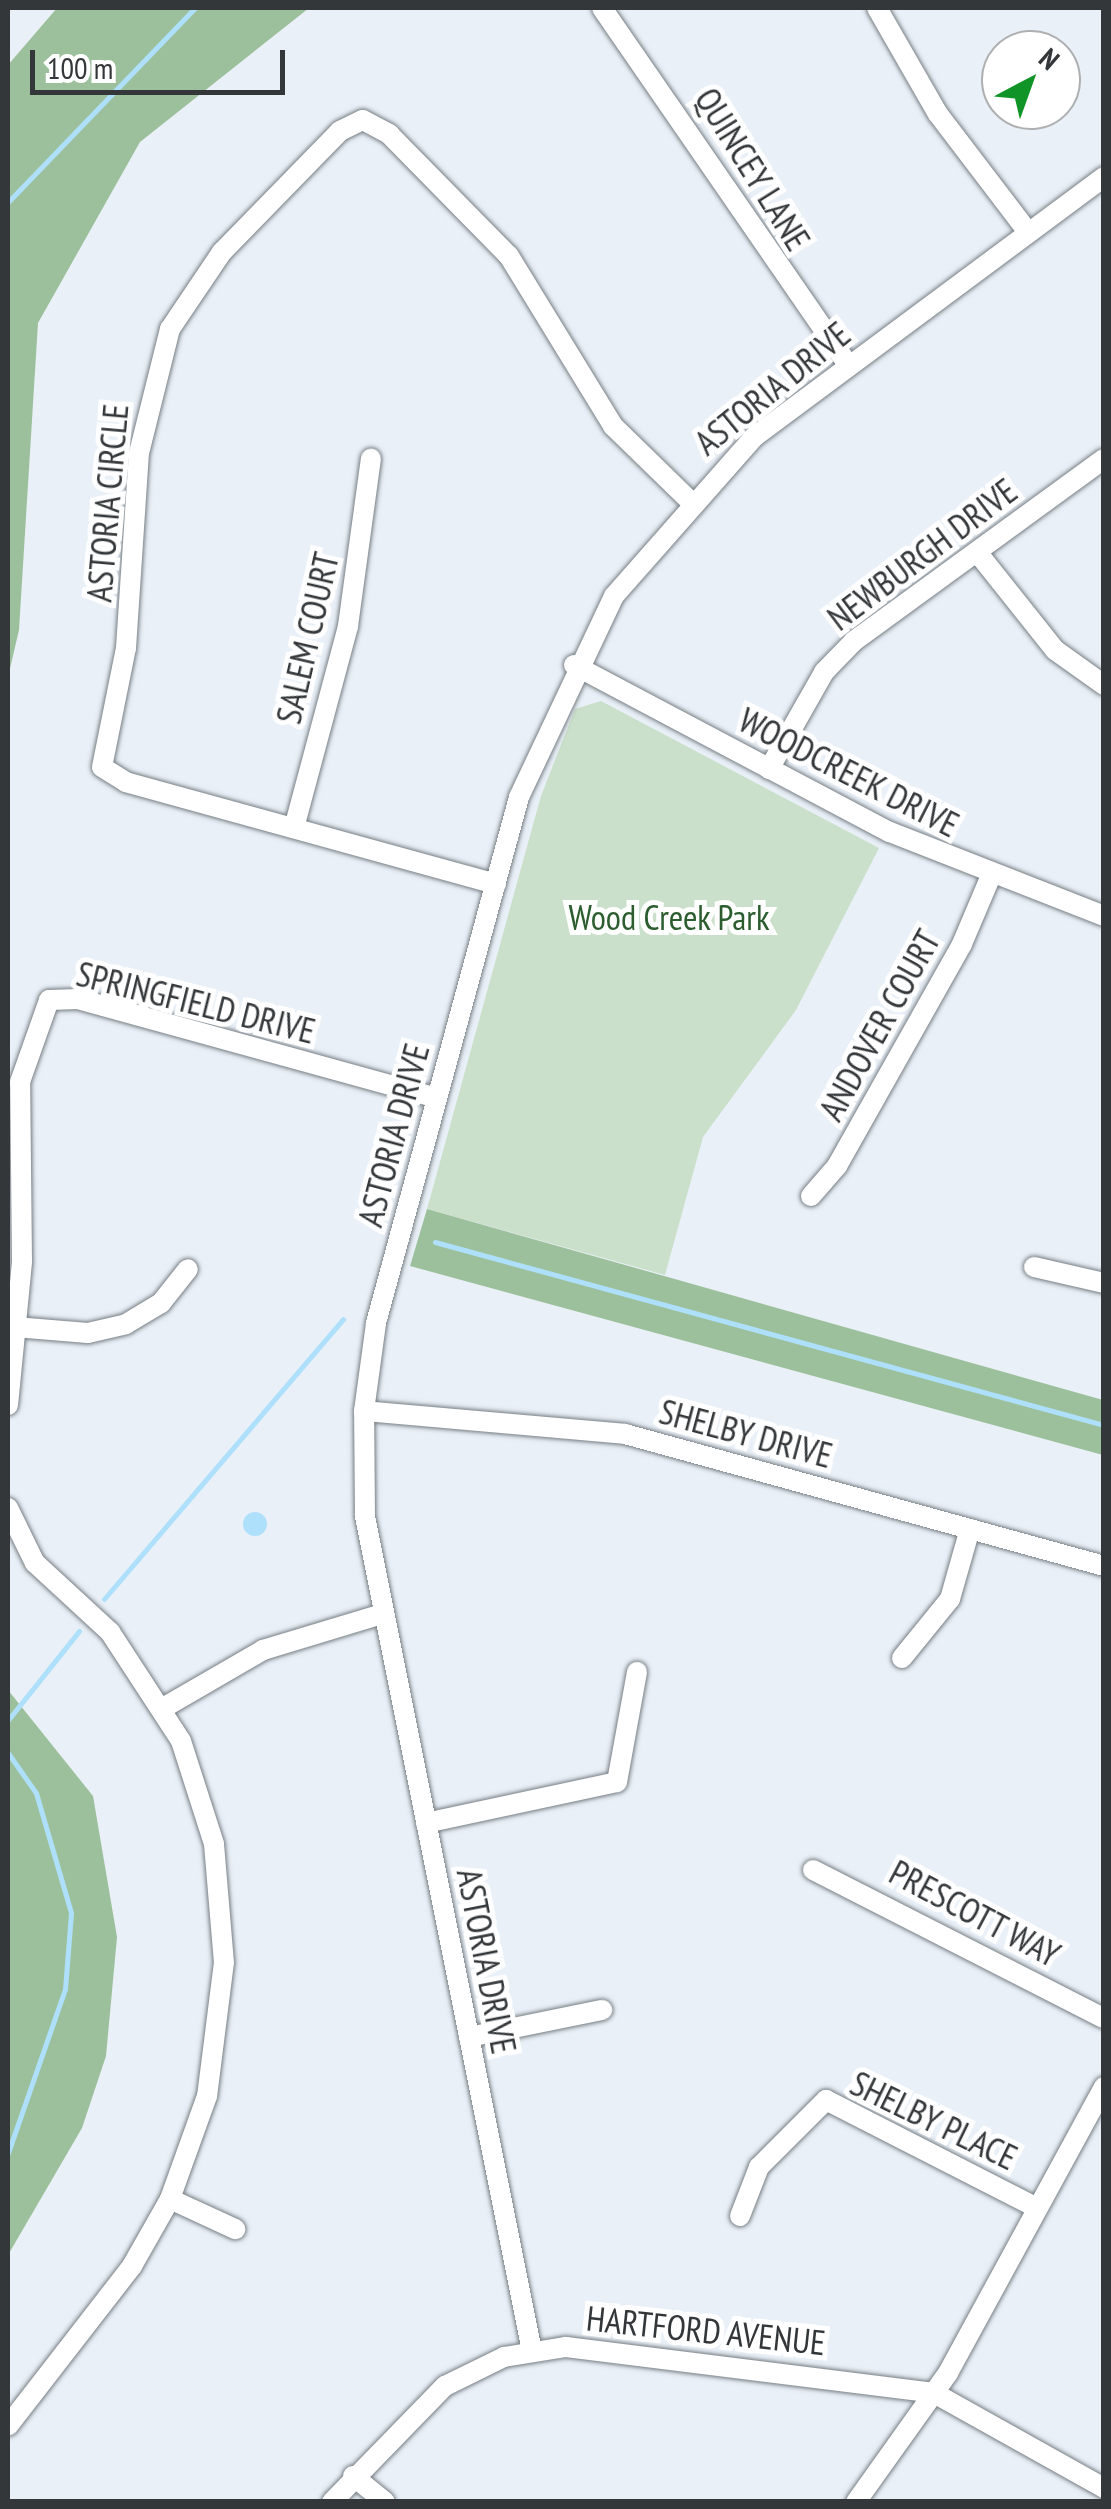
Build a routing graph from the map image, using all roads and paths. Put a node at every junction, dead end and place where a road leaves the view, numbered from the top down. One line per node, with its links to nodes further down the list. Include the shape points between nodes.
1 (602, 8): 5 (street, QUINCEY LANE)
2 (877, 8): 4 (street, via 938,114)
3 (1104, 177): 4 (street, ASTORIA DRIVE)
4 (1028, 232): 5 (street, ASTORIA DRIVE)
5 (848, 365): 8 (street, ASTORIA DRIVE)
6 (371, 459): 13 (street, SALEM COURT, via 348,626)
7 (1104, 459): 9 (street, NEWBURGH DRIVE)
8 (690, 501): 10 (street, ASTORIA DRIVE, via 614,596); 13 (street, ASTORIA CIRCLE, via 613,426 536,295 465,208 389,134 364,120 340,132 222,252 170,329 150,388 126,648 101,742 102,766 126,782)
9 (977, 552): 11 (street, via 1055,650); 12 (street, NEWBURGH DRIVE, via 824,672)
10 (574, 665): 12 (street, WOODCREEK DRIVE); 15 (street, ASTORIA DRIVE, via 525,780)
11 (1104, 685)
12 (770, 769): 14 (street, WOODCREEK DRIVE)
13 (294, 828): 15 (street, ASTORIA CIRCLE)
14 (990, 878): 16 (street, WOODCREEK DRIVE); 18 (street, ANDOVER COURT, via 953,961 837,1166)
15 (496, 884): 17 (street, ASTORIA DRIVE)
16 (1104, 916)
17 (436, 1098): 22 (street, SPRINGFIELD DRIVE, via 78,998 49,1000 20,1082); 24 (street, ASTORIA DRIVE, via 376,1323)
18 (811, 1196)
19 (1034, 1267): 21 (street)
20 (188, 1269): 22 (street, via 161,1303 126,1324 88,1333)
21 (1104, 1283)
22 (16, 1327): 23 (street, SPRINGFIELD DRIVE)
23 (8, 1405)
24 (364, 1411): 26 (street, SHELBY DRIVE, via 625,1434); 28 (street, ASTORIA DRIVE, via 365,1516)
25 (8, 1508): 31 (street, via 35,1563 110,1632)
26 (970, 1529): 27 (street, SHELBY DRIVE); 29 (street, via 950,1600)
27 (1104, 1566)
28 (382, 1614): 31 (street, via 263,1650); 32 (street, ASTORIA DRIVE)
29 (902, 1658)
30 (637, 1672): 32 (street, via 617,1782)
31 (162, 1708): 38 (street, via 214,1844 224,1962 207,2096)
32 (426, 1823): 36 (street, ASTORIA DRIVE)
33 (813, 1870): 35 (street, PRESCOTT WAY)
34 (602, 2010): 36 (street)
35 (1104, 2018)
36 (469, 2038): 42 (street, ASTORIA DRIVE)
37 (1104, 2087): 39 (street)
38 (170, 2199): 41 (street); 44 (street, via 132,2266)
39 (1037, 2208): 40 (street, SHELBY PLACE, via 826,2100 760,2167); 43 (street)
40 (740, 2216)
41 (235, 2229)
42 (532, 2350): 43 (street, HARTFORD AVENUE, via 608,2347); 45 (street, HARTFORD AVENUE, via 445,2386)
43 (934, 2393): 46 (street, HARTFORD AVENUE); 49 (street)
44 (8, 2426)
45 (354, 2476): 47 (street, HARTFORD AVENUE); 48 (street)
46 (1104, 2488)
47 (332, 2502)
48 (385, 2502)
49 (856, 2502)

